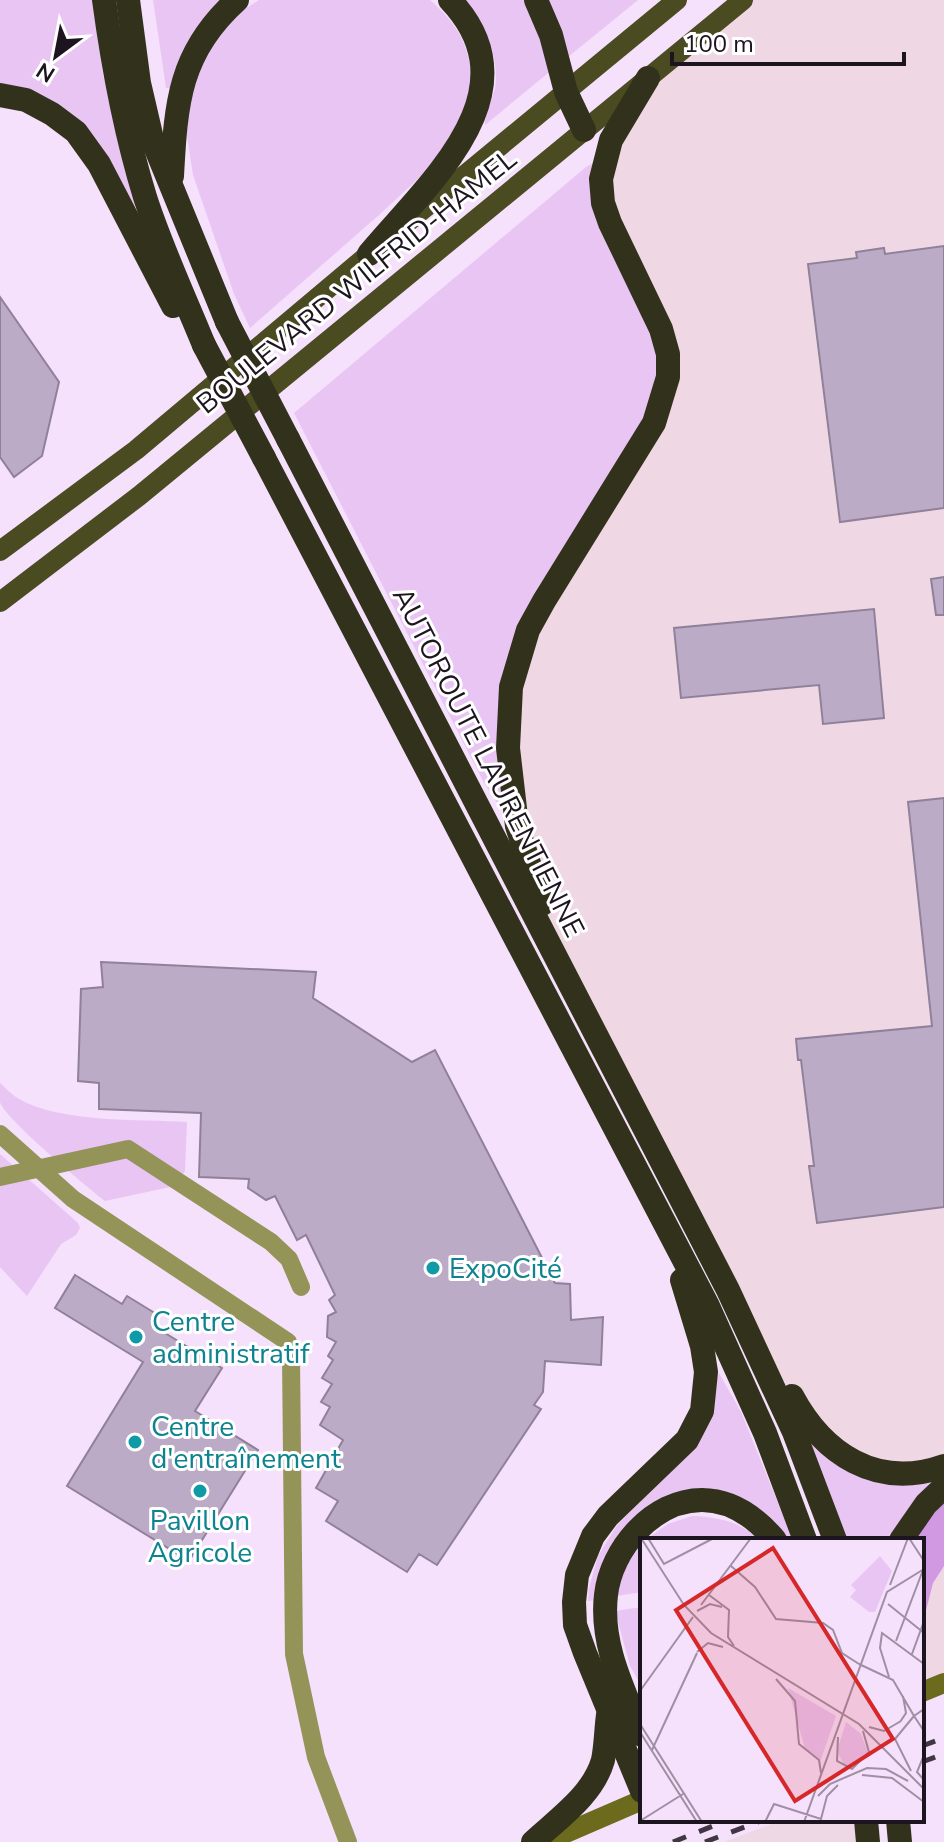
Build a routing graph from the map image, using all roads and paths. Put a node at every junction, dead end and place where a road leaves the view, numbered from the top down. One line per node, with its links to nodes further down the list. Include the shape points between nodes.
1 (104, 0): 14 (highway, AUTOROUTE LAURENTIENNE, via 116,85 146,200)
2 (128, 0): 12 (highway, AUTOROUTE LAURENTIENNE, via 139,83 152,139)
3 (237, 0): 12 (highway, via 218,17 186,67 174,123)
4 (450, 0): 13 (highway, via 473,34 482,60 475,117 456,149)
5 (536, 0): 9 (highway)
6 (677, 0): 9 (main road, BOULEVARD WILFRID-HAMEL)
7 (743, 0): 8 (main road, BOULEVARD WILFRID-HAMEL)
8 (648, 78): 11 (main road, BOULEVARD WILFRID-HAMEL); 17 (highway, via 611,140 601,179 610,223 661,329 668,377 654,423 528,630 511,687 508,748 517,826)
9 (566, 92): 11 (highway); 13 (main road, BOULEVARD WILFRID-HAMEL)
10 (0, 95): 14 (highway, via 26,100 76,132 99,164 185,329)
11 (584, 130): 16 (main road, BOULEVARD WILFRID-HAMEL, via 139,496)
12 (171, 187): 17 (highway, AUTOROUTE LAURENTIENNE, bridge, via 227,322)
13 (369, 254): 15 (main road, BOULEVARD WILFRID-HAMEL, via 136,450)
14 (204, 345): 21 (highway, AUTOROUTE LAURENTIENNE, bridge)
15 (0, 551)
16 (0, 602)
17 (564, 971): 23 (highway, AUTOROUTE LAURENTIENNE)
18 (0, 1134): 19 (street)
19 (37, 1169): 20 (street); 22 (street, via 128,1149 271,1242 289,1259); 38 (street, via 78,1203 288,1342 294,1654 316,1757)
20 (0, 1177)
21 (665, 1224): 27 (highway, AUTOROUTE LAURENTIENNE, via 748,1395); 32 (highway, via 702,1346 705,1395 687,1440 608,1516 580,1566 575,1625)
22 (301, 1287)
23 (757, 1352): 24 (highway, via 780,1375 814,1432 842,1455 889,1472 908,1474); 28 (highway, AUTOROUTE LAURENTIENNE)
24 (944, 1466)
25 (944, 1487): 29 (highway)
26 (773, 1538): 30 (highway, via 745,1513 722,1503 702,1500 663,1511 628,1541 610,1575 605,1630)
27 (804, 1538)
28 (834, 1538)
29 (902, 1538)
30 (611, 1656): 31 (highway); 33 (highway)
31 (640, 1695)
32 (608, 1712): 34 (highway); 39 (highway, via 602,1761 593,1782)
33 (640, 1730)
34 (640, 1786)
35 (640, 1801): 40 (street)
36 (866, 1822): 41 (highway)
37 (898, 1822): 42 (highway)
38 (348, 1842)
39 (533, 1842)
40 (545, 1842)
41 (868, 1842)
42 (900, 1842)

